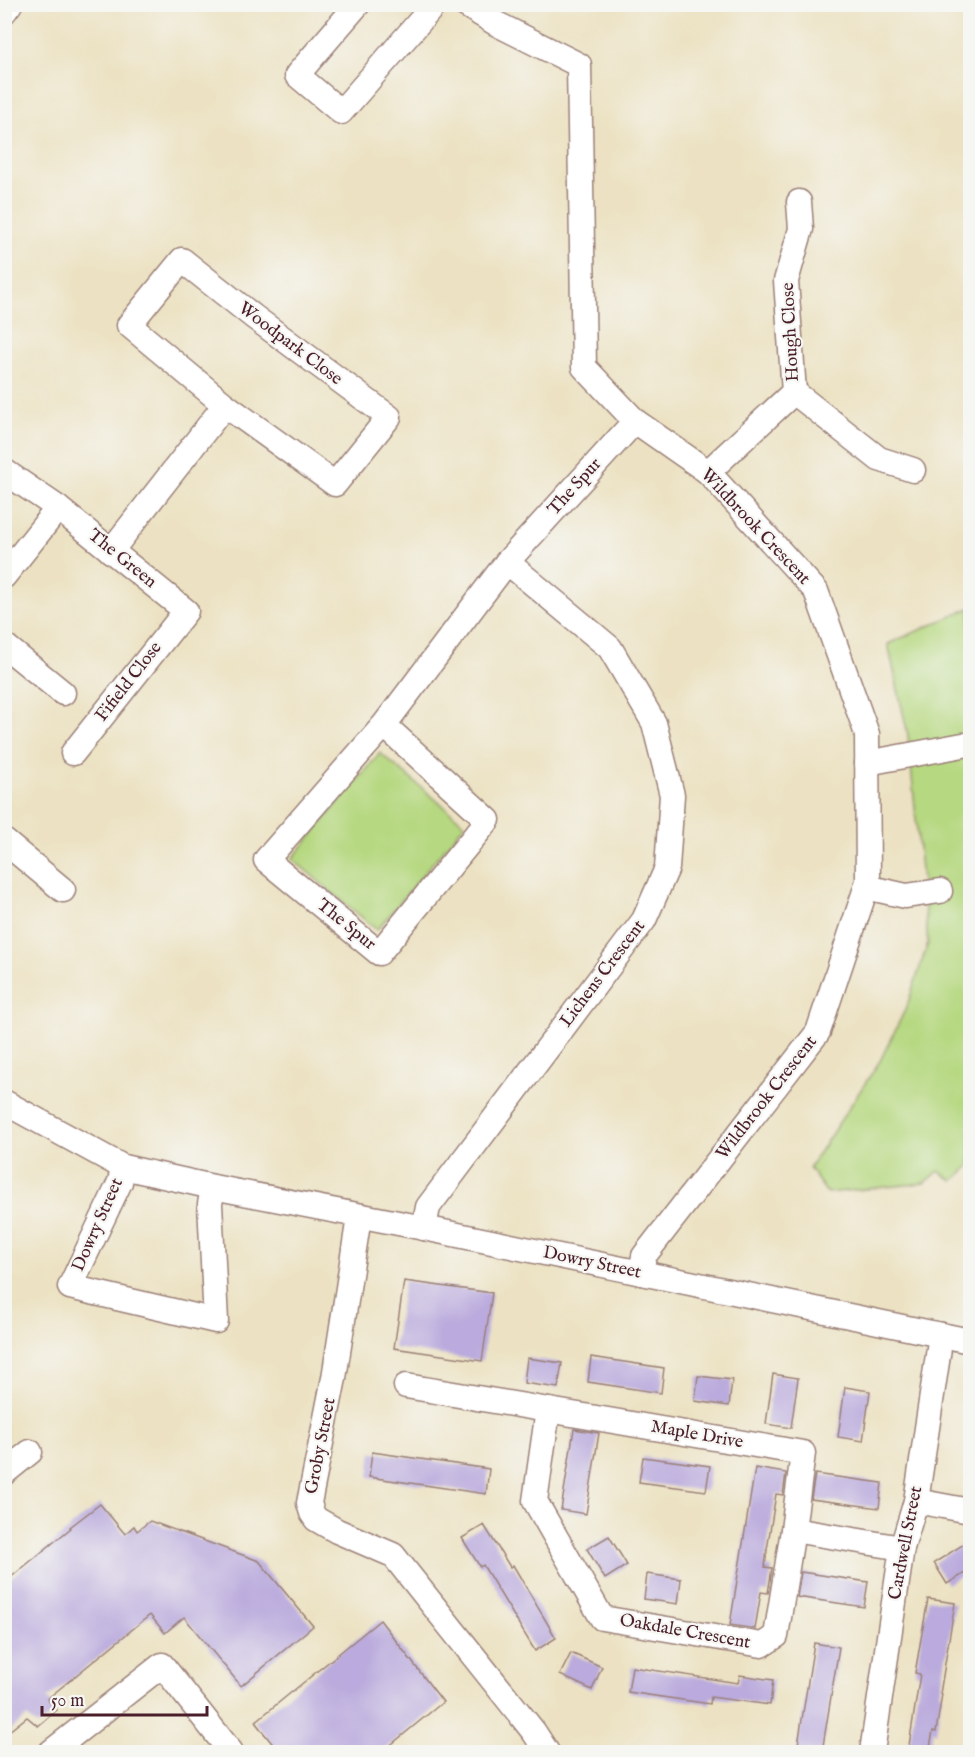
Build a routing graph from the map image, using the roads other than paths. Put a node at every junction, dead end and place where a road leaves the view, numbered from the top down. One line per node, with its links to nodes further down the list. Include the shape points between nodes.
1 (10, 4): 5 (street)
2 (358, 4): 3 (street, via 297,75 341,112)
3 (435, 4)
4 (464, 4): 9 (street, Wildbrook Crescent, via 579,65 584,367)
5 (4, 12)
6 (799, 202): 7 (street, Hough Close, via 801,229 786,281)
7 (794, 392): 10 (street, Hough Close, via 879,459); 12 (street, Hough Close)
8 (225, 405): 8 (street, Woodpark Close, via 335,484 389,417 182,260 129,325); 14 (street)
9 (634, 421): 12 (street, Wildbrook Crescent); 15 (street, The Spur)
10 (913, 470)
11 (4, 471): 13 (street, The Green)
12 (708, 472): 23 (street, Wildbrook Crescent, via 816,591 867,734)
13 (58, 508): 14 (street, The Green); 16 (street)
14 (111, 550): 17 (street, The Green)
15 (507, 562): 20 (street, The Spur); 32 (street, Lichens Crescent, via 610,648 654,723 672,795 667,868 644,920 428,1207)
16 (4, 576)
17 (186, 611): 22 (street, Fifield Close)
18 (4, 645): 19 (street)
19 (63, 693)
20 (384, 725): 20 (street, The Spur, via 266,860 379,953 488,820)
21 (963, 745): 23 (street)
22 (73, 753)
23 (867, 764): 25 (street, Wildbrook Crescent)
24 (4, 842): 26 (street)
25 (866, 887): 27 (street, via 906,896); 33 (street, Wildbrook Crescent, via 818,1032 644,1256)
26 (63, 891)
27 (940, 891)
28 (4, 1102): 29 (street, Dowry Street)
29 (123, 1167): 30 (street, Dowry Street); 30 (street, Dowry Street, via 120,1182 70,1287 216,1321 210,1204)
30 (213, 1187): 31 (street, Dowry Street)
31 (359, 1216): 32 (street, Dowry Street); 46 (street, Groby Street, via 310,1508 316,1519 337,1531 393,1555)
32 (424, 1228): 33 (street, Dowry Street)
33 (641, 1273): 34 (street, Dowry Street)
34 (941, 1335): 35 (street, Dowry Street); 40 (street, Cardwell Street)
35 (970, 1341)
36 (406, 1386): 37 (street, Maple Drive)
37 (548, 1410): 42 (street, Maple Drive, via 803,1453); 42 (street, Oakdale Crescent, via 535,1501 602,1618 762,1645 776,1636)
38 (30, 1452): 39 (street)
39 (4, 1473)
40 (916, 1501): 41 (street); 43 (street, Cardwell Street)
41 (970, 1511)
42 (793, 1530): 43 (street)
43 (902, 1548): 47 (street, Cardwell Street)
44 (51, 1752): 45 (street, via 162,1665)
45 (231, 1752)
46 (547, 1752)
47 (872, 1752)

